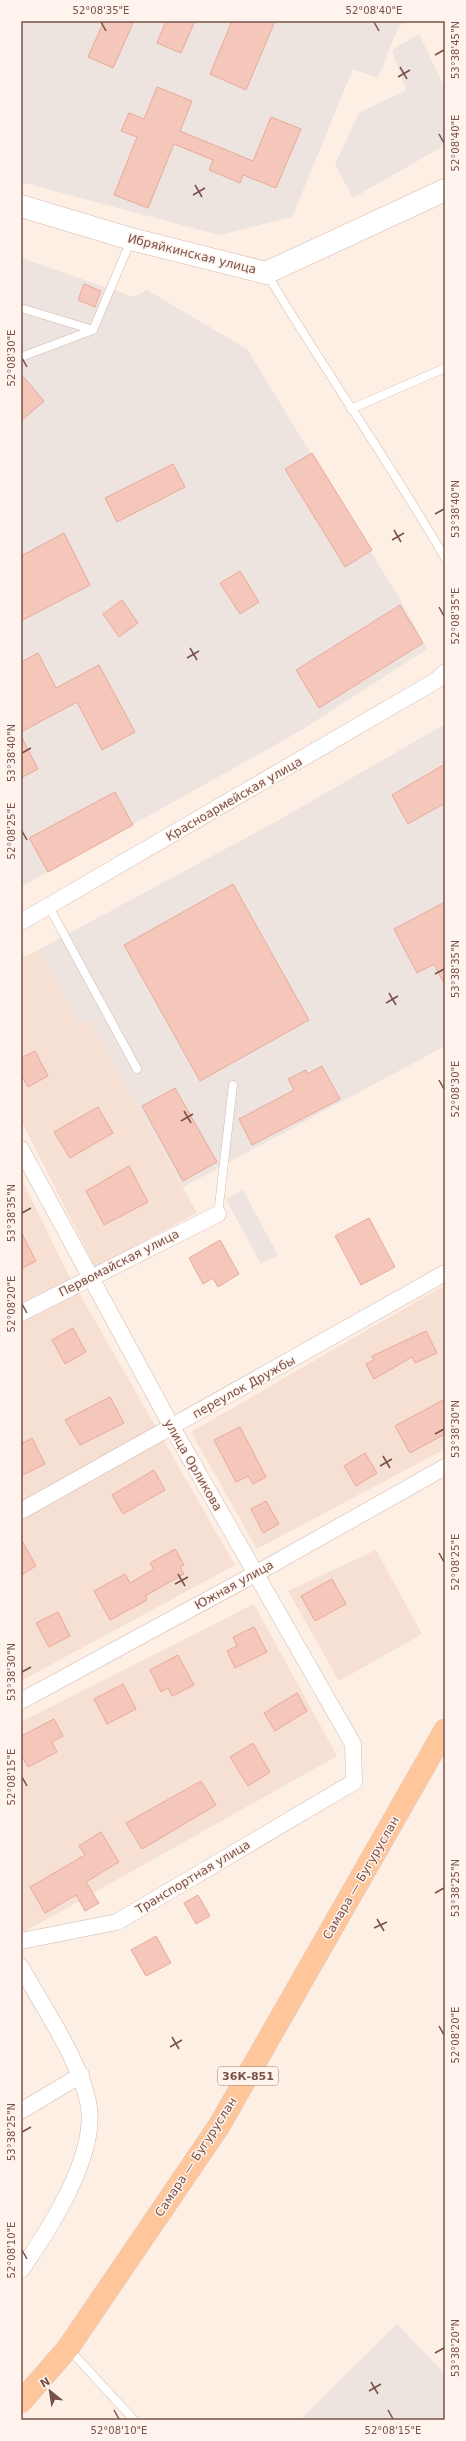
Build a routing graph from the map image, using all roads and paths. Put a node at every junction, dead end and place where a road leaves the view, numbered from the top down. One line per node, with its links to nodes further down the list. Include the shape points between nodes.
1 (445, 190): 4 (street, Ибряйкинская улица)
2 (21, 206): 3 (street, Ибряйкинская улица)
3 (131, 238): 4 (street, Ибряйкинская улица); 6 (lane)
4 (266, 273): 9 (lane)
5 (21, 308): 6 (lane)
6 (93, 330): 7 (lane)
7 (21, 357)
8 (445, 368): 9 (lane)
9 (351, 409): 10 (lane, via 402,483)
10 (445, 558)
11 (445, 672): 12 (street, Красноармейская улица, via 437,680)
12 (49, 907): 13 (street, Красноармейская улица); 14 (lane)
13 (21, 922)
14 (137, 1069)
15 (234, 1085): 17 (lane)
16 (21, 1149): 19 (street, улица Орликова)
17 (218, 1214): 19 (street, Первомайская улица)
18 (445, 1273): 21 (street, переулок Дружбы)
19 (89, 1278): 20 (street, Первомайская улица); 21 (street, улица Орликова)
20 (21, 1314)
21 (172, 1427): 23 (street, переулок Дружбы); 24 (street, улица Орликова)
22 (445, 1467): 24 (street, Южная улица)
23 (21, 1511)
24 (255, 1574): 25 (street, Южная улица); 27 (street, улица Орликова, via 353,1744)
25 (21, 1701)
26 (445, 1730): 33 (main road, Самара — Бугуруслан / 36К-851, via 219,2126)
27 (354, 1782): 28 (street, Транспортная улица, via 117,1922)
28 (21, 1941)
29 (21, 1967): 30 (street)
30 (81, 2076): 31 (street); 32 (street, via 90,2109 87,2145 65,2199)
31 (21, 2111)
32 (21, 2270)
33 (68, 2348): 34 (main road, Самара — Бугуруслан / 36К-851); 35 (lane)
34 (21, 2402)
35 (134, 2420)

